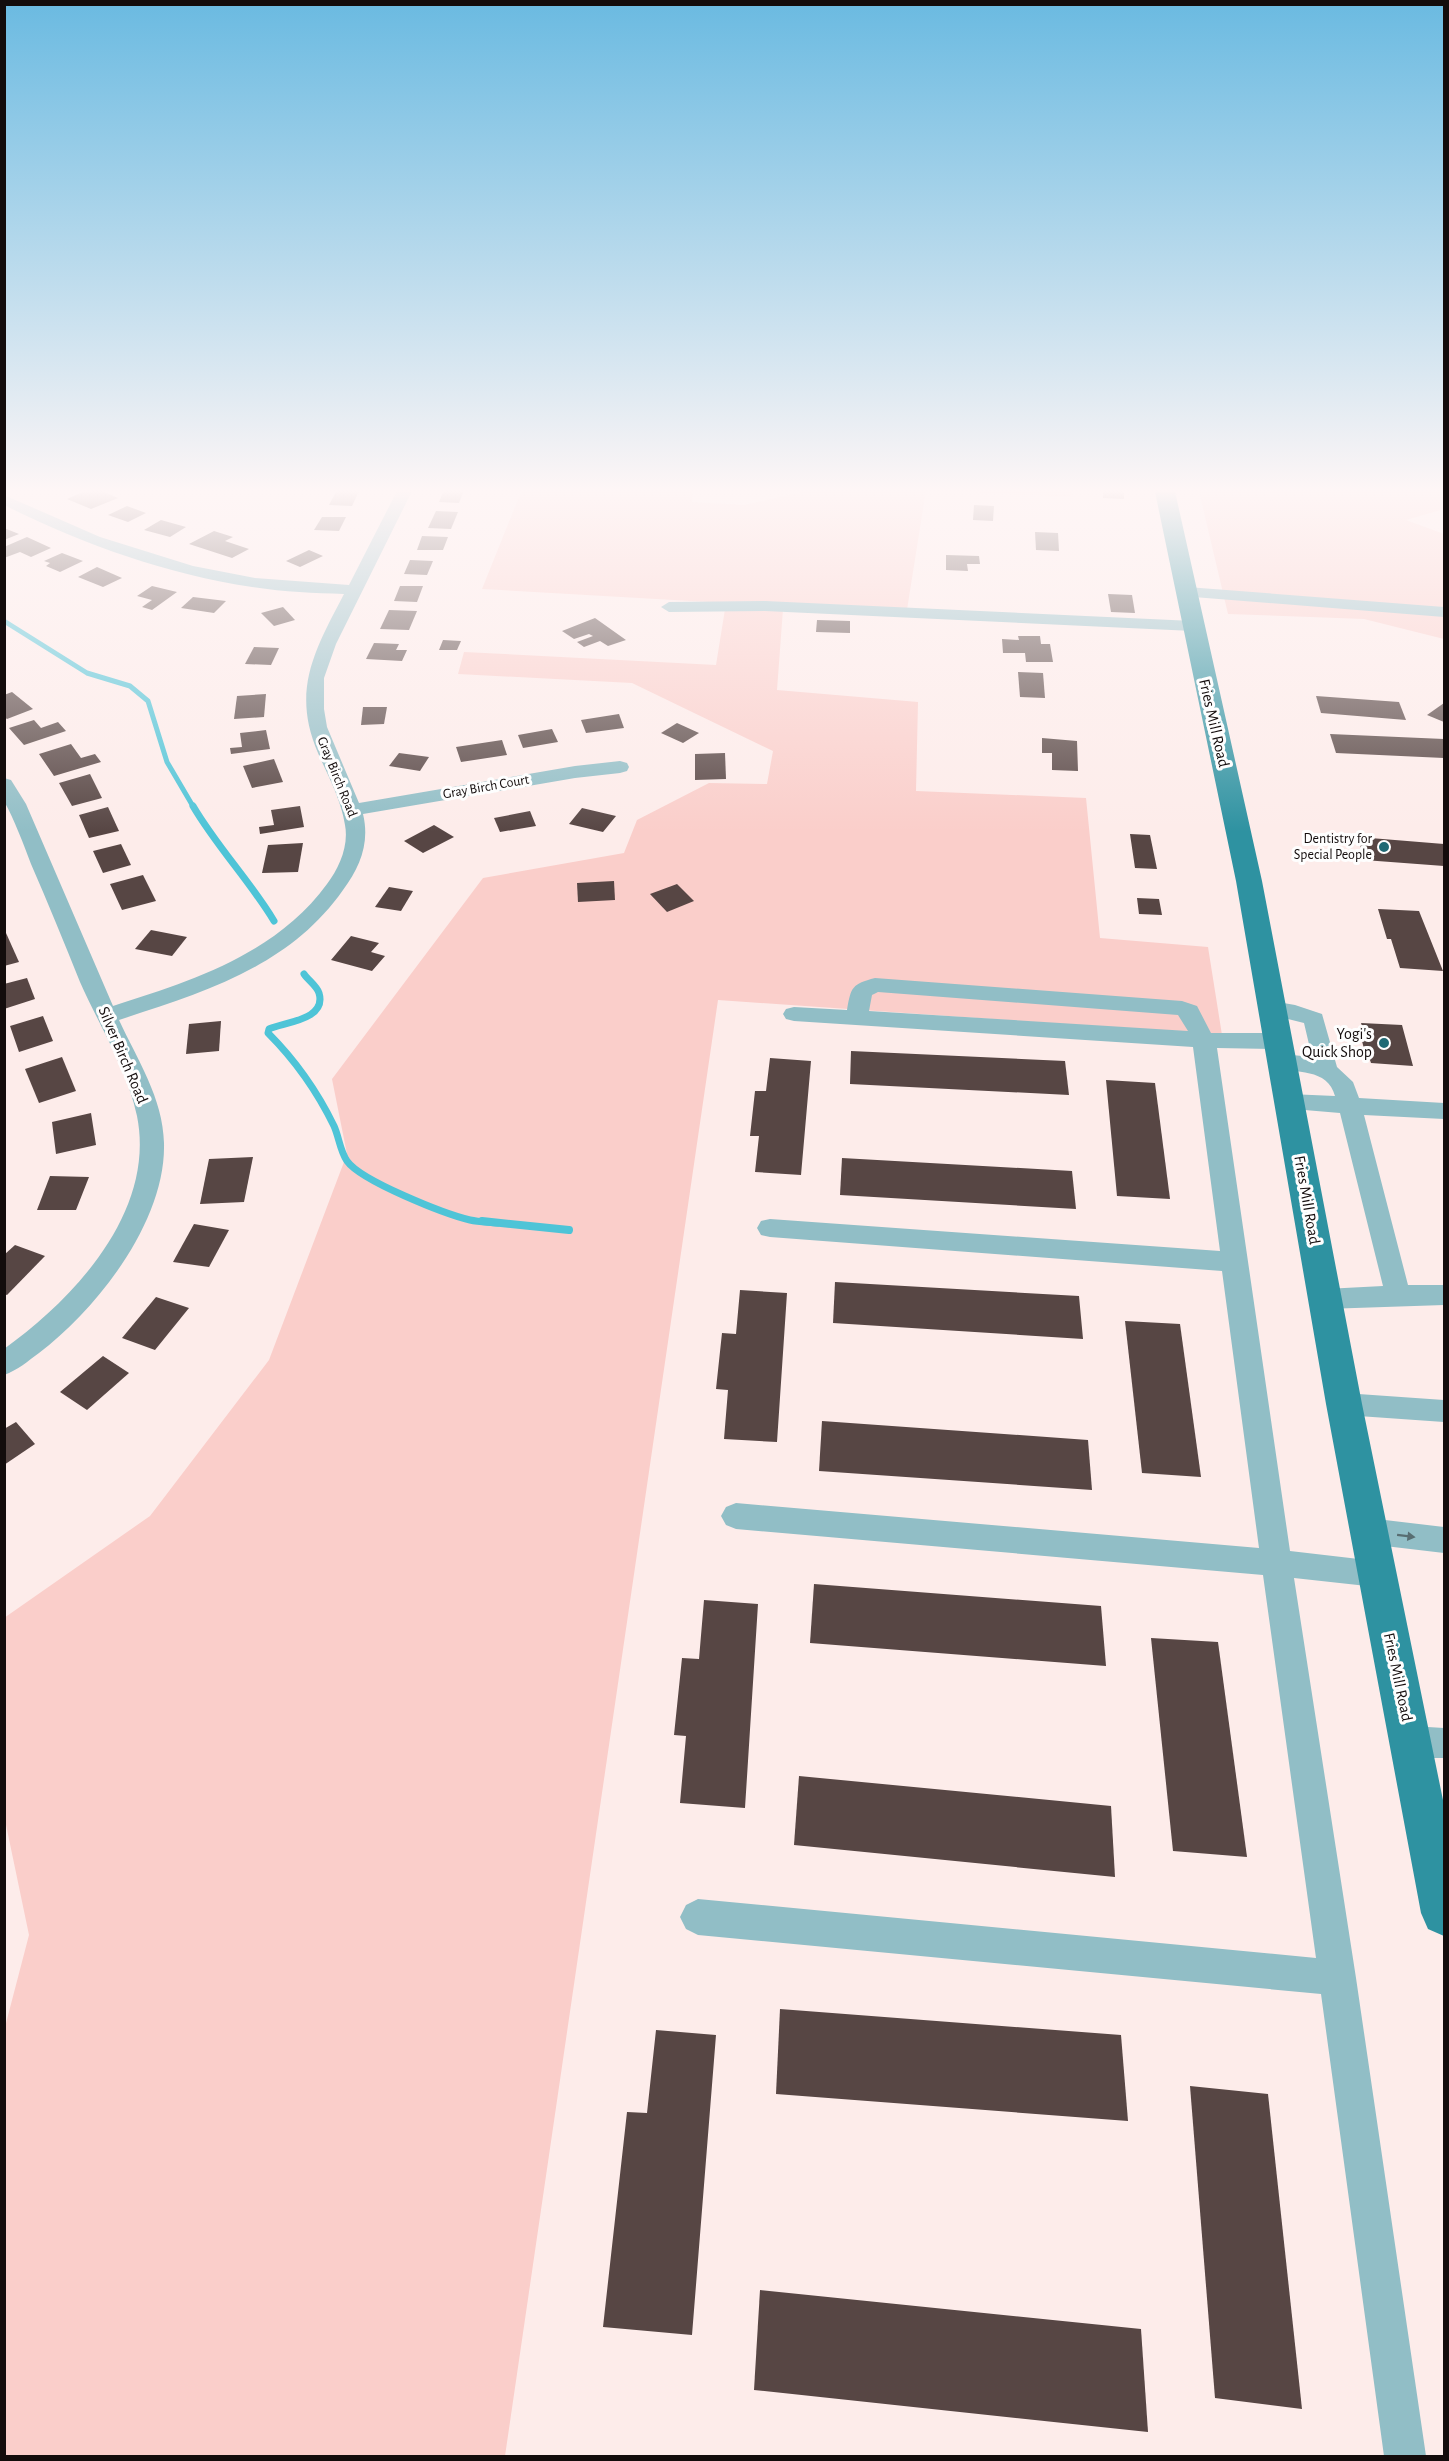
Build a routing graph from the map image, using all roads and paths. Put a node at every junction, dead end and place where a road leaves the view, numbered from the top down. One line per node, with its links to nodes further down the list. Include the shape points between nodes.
1 (349, 602): 9 (street, Gray Birch Road, via 321,658 314,689 319,732)
2 (1188, 602): 6 (main road, Fries Mill Road)
3 (1313, 602): 5 (street)
4 (669, 607): 6 (street, via 765,606)
5 (1444, 612)
6 (1193, 626): 10 (main road, Fries Mill Road, via 1249,881)
7 (620, 767): 9 (street, Gray Birch Court)
8 (4, 784): 12 (street, Silver Birch Road)
9 (352, 810): 12 (street, Gray Birch Road, via 356,837 347,869 327,899 292,934 231,972)
10 (1272, 1008): 15 (main road, Fries Mill Road); 16 (street, via 1314,1019)
11 (794, 1014): 13 (street)
12 (106, 1016): 25 (street, Silver Birch Road, via 136,1079 149,1119 151,1156 143,1198 123,1239 77,1303)
13 (857, 1018): 14 (street); 14 (street, via 861,991 875,985 1182,1008 1189,1011)
14 (1204, 1040): 15 (street); 21 (street)
15 (1280, 1052): 16 (street); 17 (main road, Fries Mill Road)
16 (1326, 1068): 18 (street, via 1344,1088)
17 (1289, 1102): 18 (street); 24 (main road, Fries Mill Road)
18 (1351, 1106): 19 (street); 22 (street)
19 (1444, 1112)
20 (770, 1228): 21 (street)
21 (1233, 1262): 31 (street)
22 (1398, 1295): 23 (street); 24 (street)
23 (1444, 1295)
24 (1325, 1299): 26 (main road, Fries Mill Road)
25 (4, 1364)
26 (1344, 1404): 27 (street); 29 (main road, Fries Mill Road)
27 (1444, 1411)
28 (736, 1516): 31 (street)
29 (1368, 1531): 30 (street, one-way to 30); 32 (main road, Fries Mill Road)
30 (1444, 1540)
31 (1278, 1563): 32 (street); 36 (street)
32 (1377, 1574): 33 (main road, Fries Mill Road)
33 (1428, 1743): 34 (main road, Fries Mill Road)
34 (1444, 1913)
35 (698, 1917): 36 (street)
36 (1338, 1978): 37 (street)
37 (1405, 2457)

